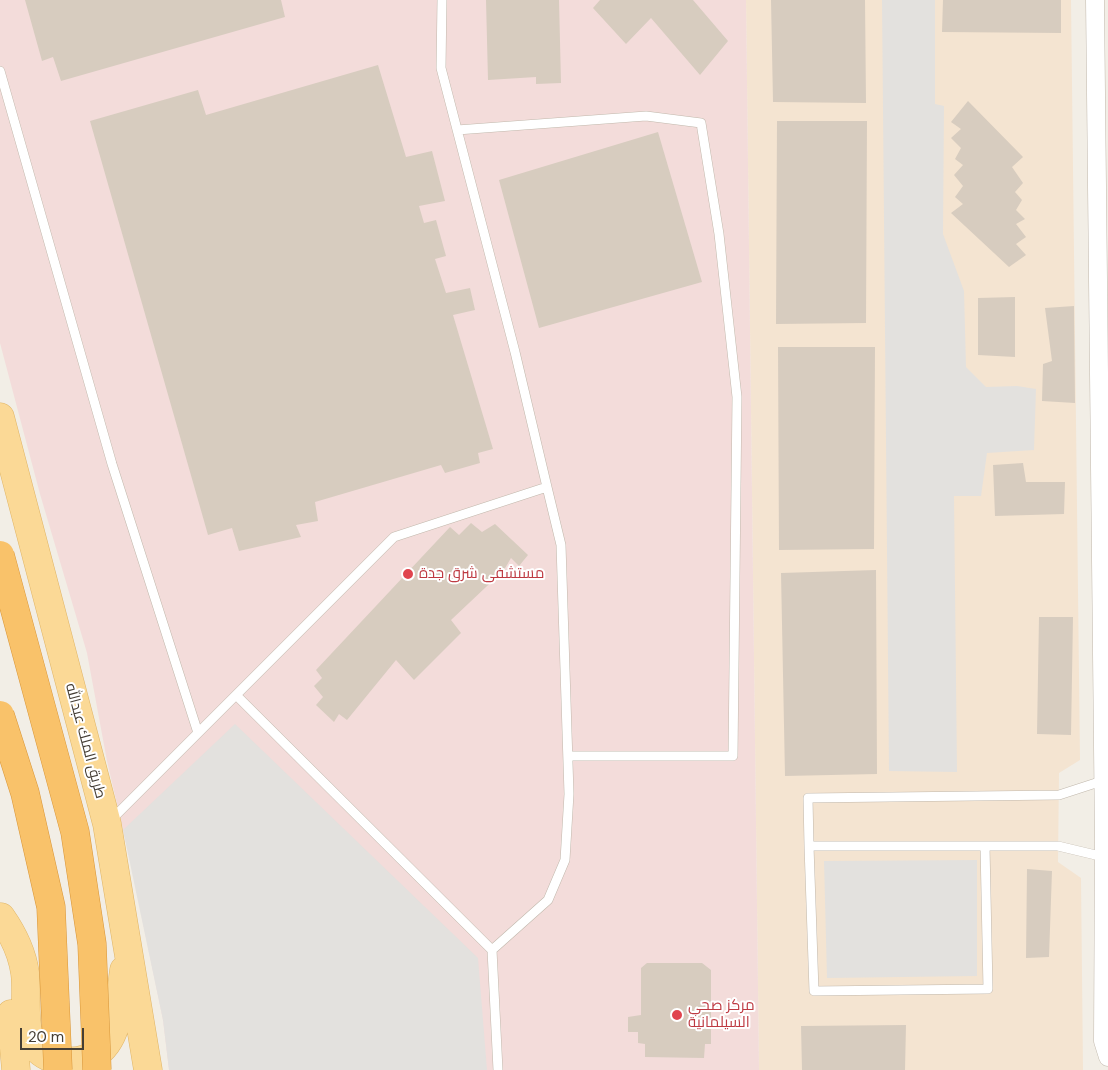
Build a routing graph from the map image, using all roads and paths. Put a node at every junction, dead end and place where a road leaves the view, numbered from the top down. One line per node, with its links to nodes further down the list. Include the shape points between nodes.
1 (442, 0): 5 (lane, via 441,68)
2 (1095, 0): 4 (street)
3 (0, 71): 12 (lane, via 112,464)
4 (1102, 82): 9 (street)
5 (457, 130): 7 (lane); 13 (lane, via 646,116 701,123 720,234 736,397 733,756)
6 (0, 416): 15 (main road, طريق الملك عبدالله)
7 (547, 487): 10 (lane, via 394,537); 13 (lane, via 561,545)
8 (0, 555): 25 (highway, bridge, via 75,832 92,944)
9 (1104, 589): 14 (street)
10 (236, 695): 12 (lane); 21 (lane)
11 (0, 715): 24 (highway, bridge, via 25,793 51,907)
12 (198, 733): 15 (lane)
13 (568, 756): 21 (lane, via 570,794 565,860 548,900)
14 (1102, 782): 16 (lane, via 1059,796 808,798); 18 (street)
15 (106, 824): 20 (main road, طريق الملك عبدالله)
16 (809, 846): 17 (lane); 17 (lane, via 814,991 988,989)
17 (985, 846): 18 (lane, via 1058,846)
18 (1104, 857): 22 (street, via 1104,1041)
19 (0, 918): 20 (main road, via 17,943 22,958 26,1032 39,1050 58,1060 69,1062 88,1058 110,1038); 23 (main road)
20 (128, 949): 26 (main road); 27 (main road, طريق الملك عبدالله)
21 (492, 950): 28 (lane)
22 (1108, 1057)
23 (16, 1070)
24 (58, 1070)
25 (98, 1070)
26 (130, 1070)
27 (148, 1070)
28 (498, 1070)

